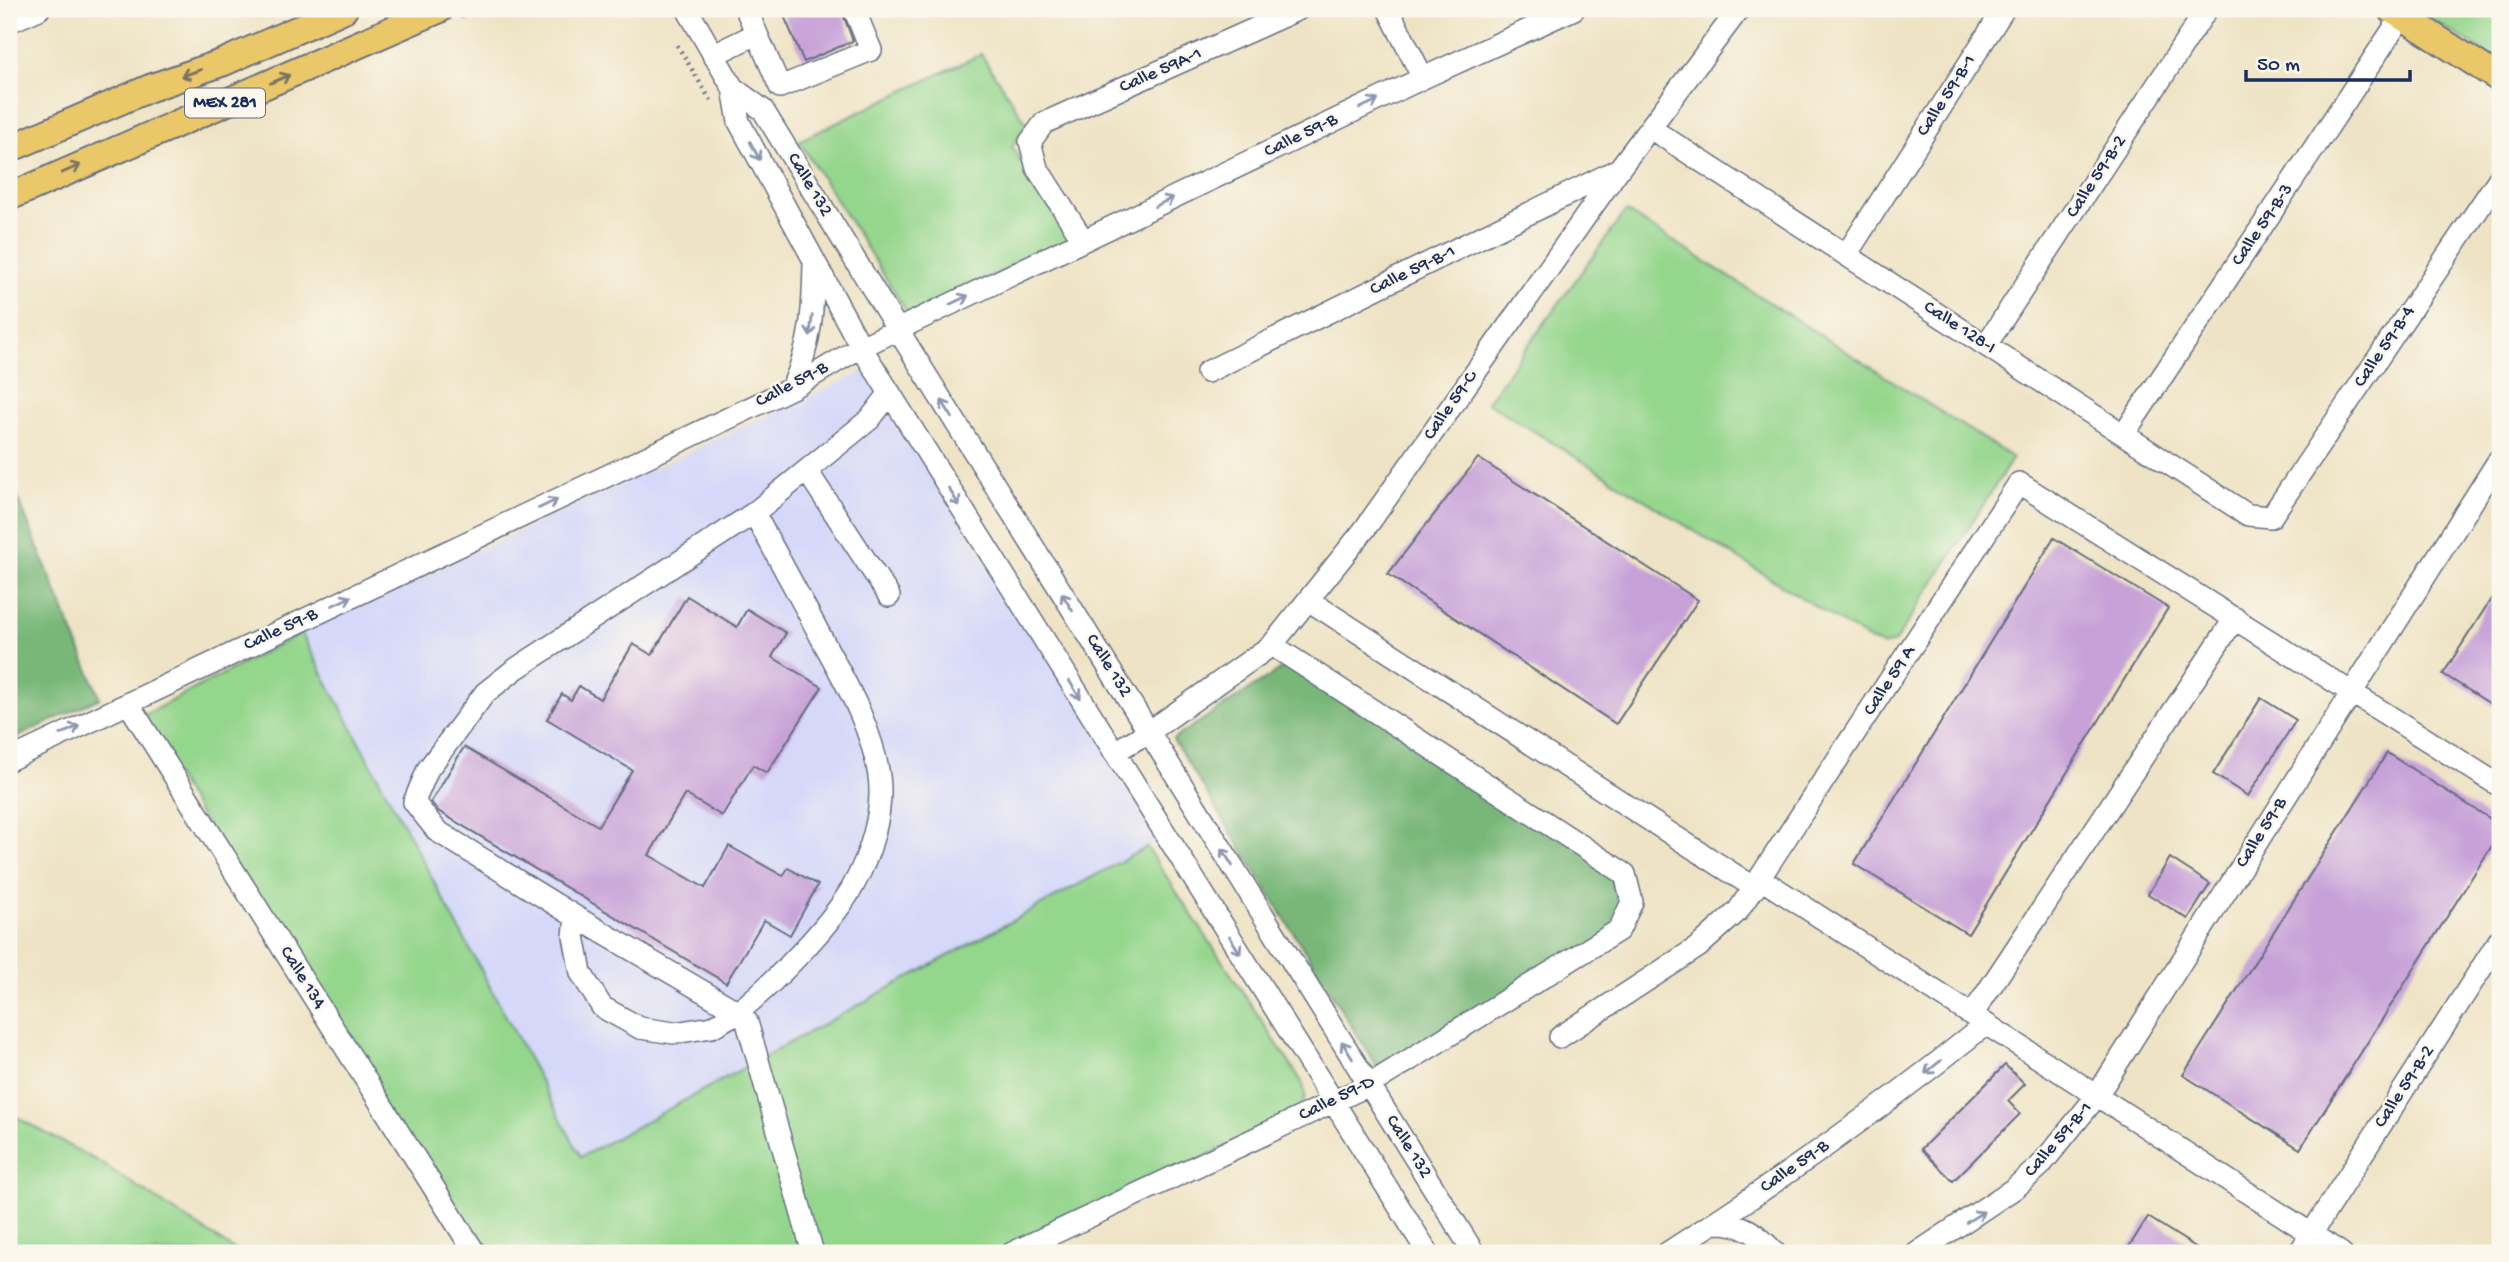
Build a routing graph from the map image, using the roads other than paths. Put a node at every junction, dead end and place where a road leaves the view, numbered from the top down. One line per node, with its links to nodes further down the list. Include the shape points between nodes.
1 (39, 9): 14 (street)
2 (344, 9): 21 (main road, MEX 281, one-way to 21)
3 (440, 9): 24 (main road, MEX 281, one-way to 3)
4 (687, 9): 16 (street, Calle 132)
5 (746, 9): 15 (street)
6 (854, 9): 15 (street, via 871,50 780,87)
7 (1299, 9): 25 (street, Calle 59A-1, via 1044,123 1030,142 1037,168)
8 (1388, 9): 17 (street)
9 (1574, 9): 17 (street, Calle 59-B)
10 (1739, 9): 20 (street, Calle 59-C)
11 (2004, 9): 26 (street, Calle 59-B-1)
12 (2207, 9): 29 (street, Calle 59-B-2)
13 (2396, 12): 18 (main road); 34 (street, Calle 59-B-3)
14 (9, 22)
15 (756, 34): 16 (street)
16 (713, 55): 19 (street, Calle 132)
17 (1423, 78): 25 (street, Calle 59-B, one-way to 17)
18 (2500, 79)
19 (733, 88): 27 (street, Calle 132, one-way to 27, via 739,122); 28 (street, Calle 132, via 763,110)
20 (1650, 128): 22 (street, Calle 59-C); 26 (street, Calle 128-I)
21 (9, 149)
22 (1619, 169): 31 (street, Calle 59-B-1); 40 (street, Calle 59-C, via 1364,530)
23 (2500, 177): 38 (street, Calle 59-B-4)
24 (9, 197)
25 (1083, 240): 28 (street, Calle 59-B, one-way to 25)
26 (1846, 255): 29 (street, Calle 128-I)
27 (814, 261): 30 (street, Calle 132); 32 (street, one-way to 32, via 812,328)
28 (898, 330): 30 (street, Calle 59-B); 45 (street, Calle 132, one-way to 28)
29 (1986, 345): 34 (street, Calle 128-I)
30 (861, 347): 32 (street, Calle 59-B); 33 (street, Calle 132)
31 (1207, 372)
32 (792, 388): 44 (street, Calle 59-B, one-way to 32)
33 (890, 393): 36 (street, via 870,419); 46 (street, Calle 132, one-way to 46)
34 (2124, 434): 38 (street, Calle 128-I, via 2248,515)
35 (2500, 458): 43 (street, Calle 59-B)
36 (807, 471): 37 (street); 39 (street)
37 (754, 513): 50 (street, via 504,678 485,693 428,769 414,802 437,831); 52 (street, via 850,691 870,739 879,776 880,810 852,888 790,963)
38 (2271, 517)
39 (889, 596)
40 (1308, 600): 42 (street, Calle 59-C); 49 (street)
41 (2235, 618): 43 (street); 49 (street, Calle 59 A, via 2020,483); 53 (street, Calle 59-B)
42 (1272, 645): 45 (street, Calle 59-C); 55 (street, Calle 59-D, via 1625,874 1632,902 1619,930)
43 (2351, 691): 48 (street); 56 (street, Calle 59-B)
44 (128, 703): 47 (street, Calle 59-B, one-way to 44); 60 (street, Calle 134)
45 (1149, 732): 46 (street, Calle 59-C); 55 (street, Calle 132, one-way to 45)
46 (1114, 752): 57 (street, Calle 132, one-way to 57)
47 (9, 760)
48 (2500, 786)
49 (1758, 883): 53 (street); 54 (street, Calle 59 A, via 1738,911 1698,947)
50 (576, 917): 52 (street); 52 (street, via 574,936 581,973 602,1007 640,1028 674,1033 712,1027)
51 (2500, 939): 59 (street, Calle 59-B-2)
52 (738, 1012): 61 (street, via 747,1022)
53 (1979, 1019): 56 (street); 58 (street, Calle 59-B, one-way to 58, via 1907,1088)
54 (1560, 1038)
55 (1369, 1085): 57 (street, Calle 59-D); 64 (street, Calle 132)
56 (2096, 1097): 59 (street); 67 (street, Calle 59-B-1, one-way to 56, via 2015,1188 2054,1150)
57 (1333, 1101): 62 (street, Calle 59-D); 63 (street, Calle 132)
58 (1715, 1223): 65 (street, Calle 59-B); 66 (street, via 1736,1223 1761,1237)
59 (2310, 1234): 68 (street, Calle 59-B-2); 69 (street)
60 (475, 1253)
61 (813, 1253)
62 (1012, 1253)
63 (1428, 1253)
64 (1474, 1253)
65 (1667, 1253)
66 (1775, 1253)
67 (1917, 1253)
68 (2299, 1253)
69 (2341, 1253)

